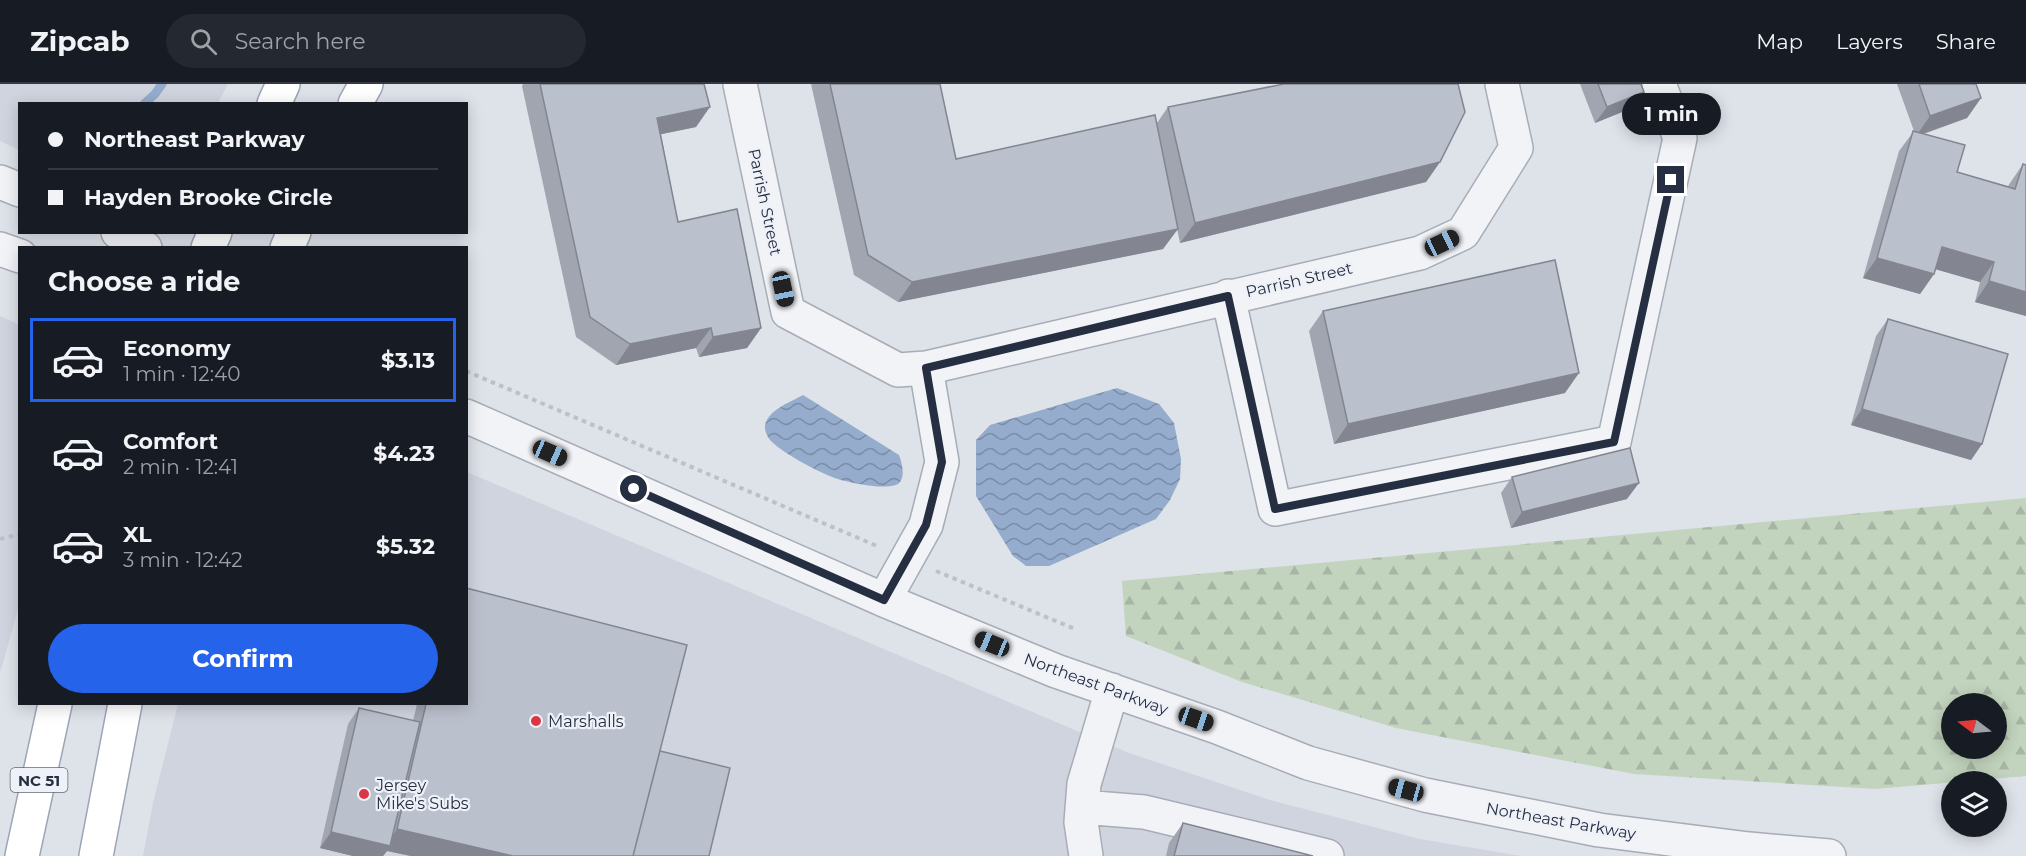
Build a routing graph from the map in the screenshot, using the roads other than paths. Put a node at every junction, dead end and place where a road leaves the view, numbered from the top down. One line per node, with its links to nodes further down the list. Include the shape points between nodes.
1 (283, 84): 6 (main road)
2 (366, 84): 7 (main road)
3 (740, 84): 15 (street, Parrish Street, via 788,312 898,370)
4 (1502, 84): 14 (street, Parrish Street, via 1516,148 1463,233 1420,253)
5 (1659, 84): 14 (street, via 1680,138 1614,442 1275,509)
6 (275, 102)
7 (356, 102)
8 (0, 182): 9 (street)
9 (18, 189)
10 (121, 234): 11 (street)
11 (142, 246)
12 (0, 249): 13 (street)
13 (18, 255)
14 (1228, 296): 15 (street, Parrish Street)
15 (926, 368): 17 (street, via 942,462 926,525)
16 (468, 417): 17 (street, Northeast Parkway)
17 (884, 600): 18 (street, Northeast Parkway)
18 (1112, 690): 21 (street, via 1084,784); 28 (street, Northeast Parkway, via 1308,763 1425,795 1599,830)
19 (55, 705): 22 (main road, NC 51)
20 (125, 705): 25 (main road)
21 (1082, 807): 26 (street); 27 (street, via 1143,812)
22 (30, 822): 23 (main road, NC 51); 24 (main road)
23 (22, 856)
24 (33, 856)
25 (96, 856)
26 (1086, 856)
27 (1327, 856)
28 (1829, 856)

